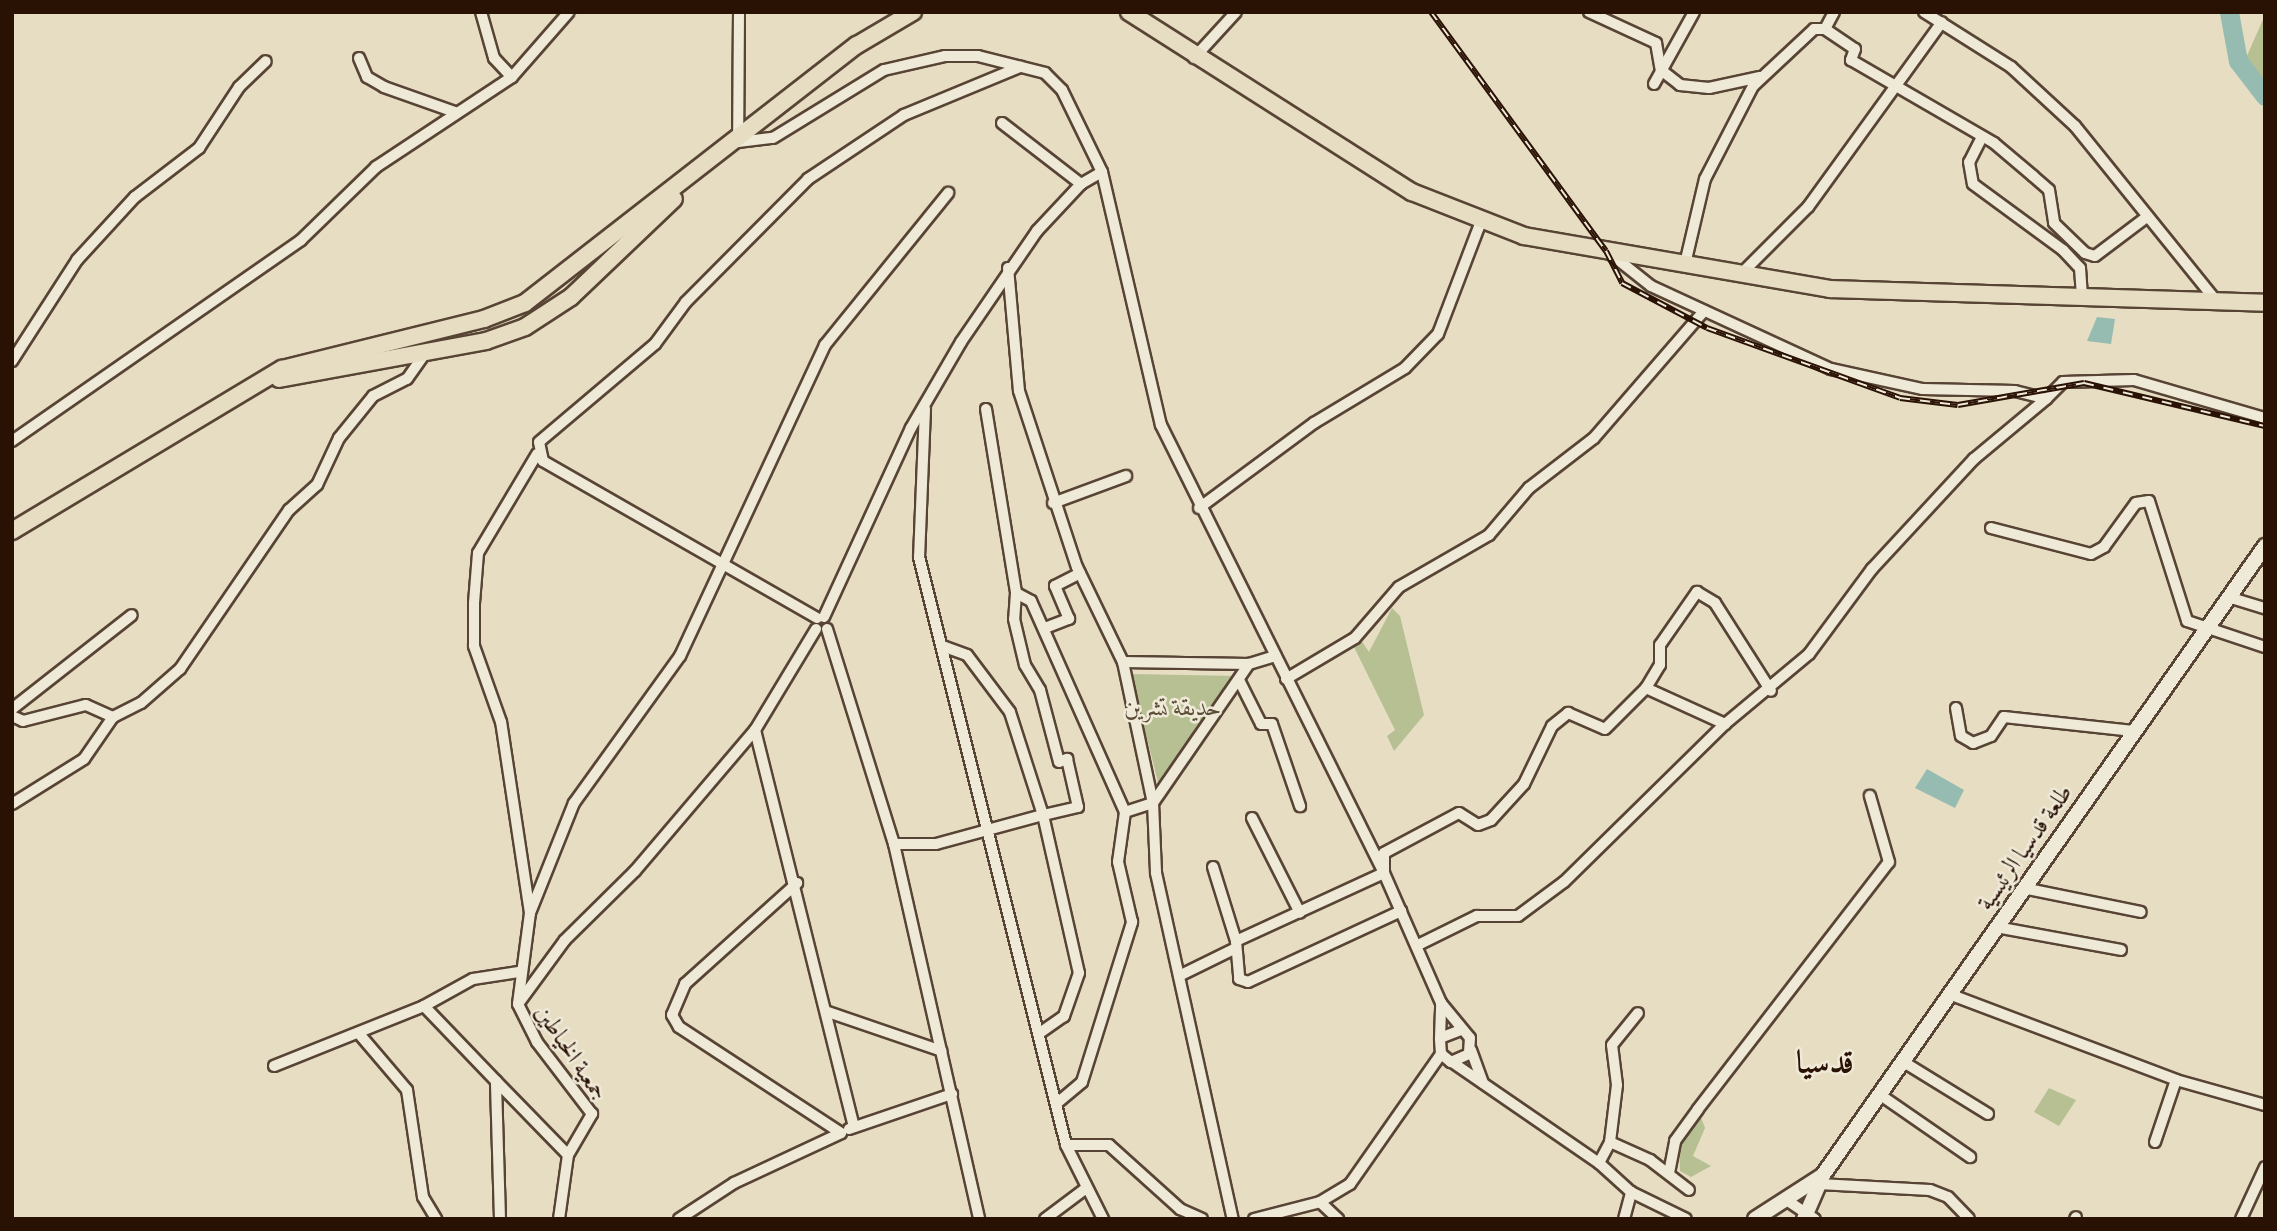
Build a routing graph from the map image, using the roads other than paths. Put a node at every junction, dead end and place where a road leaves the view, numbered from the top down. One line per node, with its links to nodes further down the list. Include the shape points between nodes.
1 (481, 12): 18 (street, via 494,58)
2 (569, 12): 18 (street)
3 (739, 12): 25 (street)
4 (913, 12): 25 (main road, via 857,45)
5 (1129, 12): 14 (main road)
6 (1236, 12): 14 (street)
7 (1589, 12): 17 (street, via 1656,43)
8 (1694, 12): 17 (street)
9 (1834, 12): 12 (street)
10 (1924, 12): 11 (street)
11 (1942, 22): 21 (street); 30 (street, via 2011,67 2076,126)
12 (1825, 29): 19 (street, via 1814,29); 21 (street, via 1854,49 1851,60)
13 (359, 58): 22 (street, via 367,77 384,87)
14 (1194, 58): 31 (main road, via 1338,149)
15 (266, 61): 41 (street, via 239,86 199,148 135,197 77,260)
16 (1020, 67): 25 (street, via 978,56 916,61 858,83 773,138); 26 (street, via 1045,73 1062,90); 48 (street, via 904,116 808,179 686,302 655,344 546,433)
17 (1661, 70): 19 (street, via 1680,85 1710,88); 20 (street)
18 (512, 77): 22 (street)
19 (1760, 77): 33 (street, via 1705,178)
20 (1654, 84)
21 (1896, 90): 24 (street); 35 (street, via 1808,207)
22 (455, 112): 47 (street, via 376,167 301,240)
23 (1002, 123): 28 (street)
24 (1982, 137): 30 (street, via 2049,190 2054,223 2085,253 2095,256); 36 (street, via 1969,162 1973,184 2063,250 2080,268)
25 (738, 142): 27 (main road)
26 (1102, 172): 28 (street, جمعية الخياطين); 51 (street, via 1161,425)
27 (692, 179): 40 (main road, via 642,233 541,319 486,341); 42 (main road, via 512,310 323,355)
28 (1081, 184): 34 (street, جمعية الخياطين)
29 (948, 193): 55 (street, via 825,345)
30 (2148, 216): 37 (street)
31 (1480, 224): 32 (main road); 51 (street, via 1438,334 1405,368 1314,423)
32 (1606, 251): 33 (main road); 39 (street, via 1651,286)
33 (1685, 264): 35 (main road)
34 (1008, 268): 44 (street, جمعية الخياطين); 50 (street, via 1019,391)
35 (1741, 274): 36 (main road, via 1830,289)
36 (2082, 294): 37 (main road)
37 (2213, 297): 38 (main road)
38 (2265, 303)
39 (1704, 311): 43 (street, via 1831,369 1923,389 2015,391); 69 (street, via 1594,438 1529,488 1489,535 1399,587 1355,638)
40 (425, 353): 42 (main road); 76 (street, via 407,379 373,396 339,438 317,485 289,510 180,669 141,703)
41 (12, 361)
42 (248, 388): 53 (main road)
43 (2046, 399): 46 (street, via 2063,382 2134,380); 72 (street, via 1974,459 1872,569 1833,630)
44 (925, 407): 61 (street, جمعية الخياطين); 64 (street, via 917,531)
45 (986, 409): 57 (street)
46 (2265, 418)
47 (12, 441)
48 (537, 454): 55 (street); 95 (street, via 506,495 478,553 474,603 474,646 501,722)
49 (1126, 476): 50 (street)
50 (1053, 503): 56 (street)
51 (1199, 508): 66 (street)
52 (1991, 528): 63 (street, via 2091,554 2104,547 2136,503 2148,501 2185,616)
53 (12, 531)
54 (2263, 552): 58 (main road, طلعة قدسيا الرئيسية)
55 (725, 563): 61 (street); 95 (street, via 680,656 574,803)
56 (1080, 573): 62 (street, via 1055,586 1069,618); 67 (street)
57 (1016, 593): 62 (street, via 1031,601); 85 (street, via 1025,665 1040,690 1059,762 1067,759 1078,807)
58 (2228, 597): 59 (street); 63 (main road, طلعة قدسيا الرئيسية)
59 (2265, 608)
60 (132, 615): 74 (street)
61 (821, 623): 78 (street, جمعية الخياطين); 88 (street)
62 (1045, 628): 84 (street)
63 (2205, 630): 65 (street); 79 (main road, طلعة قدسيا الرئيسية)
64 (942, 646): 85 (street, via 967,655 1010,712); 87 (street)
65 (2265, 647)
66 (1275, 656): 68 (street); 69 (street)
67 (1123, 662): 68 (street); 81 (street)
68 (1249, 664): 70 (street)
69 (1286, 679): 90 (street)
70 (1239, 680): 81 (street); 83 (street, via 1261,724 1272,724)
71 (1646, 688): 72 (street, via 1660,665 1660,645 1697,592 1716,603); 77 (street); 90 (street, via 1605,729 1568,713 1540,741 1524,784 1491,820 1478,825 1459,813 1384,853)
72 (1771, 691): 77 (street)
73 (1956, 708): 79 (street, via 1961,736 1972,743 1991,736 2004,717)
74 (12, 709)
75 (12, 716): 76 (street, via 23,721 86,705)
76 (113, 717): 82 (street, via 84,759)
77 (1725, 724): 99 (street, via 1564,882 1518,916 1477,916)
78 (755, 730): 91 (street); 105 (street, جمعية الخياطين, via 635,871 565,940)
79 (2133, 732): 92 (main road, طلعة قدسيا الرئيسية)
80 (1870, 796): 136 (street, via 1889,862 1675,1141)
81 (1153, 803): 84 (street); 102 (street, via 1156,873)
82 (12, 804)
83 (1300, 806)
84 (1125, 812): 124 (street, via 1118,862 1132,922 1082,1082)
85 (1043, 815): 87 (street); 110 (street, via 1079,973 1064,1016)
86 (1252, 818): 96 (street)
87 (991, 833): 88 (street); 110 (street)
88 (894, 844): 114 (street)
89 (1213, 867): 98 (street)
90 (1384, 873): 93 (street); 96 (street)
91 (797, 883): 107 (street); 128 (street, via 685,984 672,1015 679,1027)
92 (2023, 888): 94 (street); 97 (main road, طلعة قدسيا الرئيسية)
93 (1401, 911): 98 (street, via 1248,982 1239,978); 99 (street)
94 (2141, 912)
95 (530, 913): 101 (street)
96 (1300, 913): 98 (street)
97 (1996, 927): 100 (street); 103 (main road, طلعة قدسيا الرئيسية)
98 (1236, 944): 102 (street)
99 (1418, 945): 104 (street)
100 (2121, 950)
101 (518, 972): 105 (street); 106 (street, via 473,979)
102 (1183, 974): 152 (street)
103 (1949, 994): 116 (main road, طلعة قدسيا الرئيسية); 119 (street)
104 (1441, 1003): 109 (street); 112 (street)
105 (518, 1004): 132 (street, جمعية الخياطين, via 537,1042 592,1114)
106 (424, 1006): 111 (street); 120 (street)
107 (828, 1012): 114 (street); 127 (street)
108 (1638, 1013): 130 (street, via 1612,1045 1617,1084)
109 (1461, 1030): 112 (street); 113 (street)
110 (1040, 1033): 124 (street)
111 (361, 1036): 118 (street); 144 (street, via 407,1090 423,1197)
112 (1440, 1038): 115 (street)
113 (1471, 1049): 117 (street); 121 (street)
114 (942, 1051): 122 (street)
115 (1441, 1054): 117 (street); 142 (street, via 1350,1184)
116 (1902, 1061): 123 (main road, طلعة قدسيا الرئيسية); 126 (street)
117 (1451, 1062): 121 (street)
118 (274, 1066)
119 (2176, 1080): 125 (street); 129 (street)
120 (496, 1082): 132 (street); 145 (street)
121 (1483, 1083): 134 (street)
122 (952, 1094): 127 (street); 148 (street)
123 (1879, 1094): 133 (street); 137 (main road, طلعة قدسيا الرئيسية)
124 (1056, 1104): 131 (street)
125 (2265, 1105)
126 (1988, 1114)
127 (854, 1127): 128 (street)
128 (841, 1133): 147 (street, via 734,1183)
129 (2155, 1142)
130 (1610, 1143): 134 (street); 136 (street)
131 (1066, 1145): 138 (street); 151 (street, via 1109,1145 1180,1209)
132 (568, 1155): 146 (street)
133 (1970, 1157)
134 (1599, 1163): 140 (street)
135 (2265, 1167): 159 (street)
136 (1669, 1173): 139 (street)
137 (1821, 1179): 141 (main road, طلعة قدسيا الرئيسية); 143 (main road, طلعة قدسيا الرئيسية); 158 (street, via 1930,1190 1948,1197)
138 (1085, 1189): 149 (street); 150 (street)
139 (1689, 1190)
140 (1630, 1192): 155 (street); 156 (street)
141 (1785, 1199): 143 (street); 157 (main road, طلعة قدسيا الرئيسية)
142 (1320, 1202): 153 (street); 154 (street)
143 (1809, 1217)
144 (436, 1219)
145 (500, 1219)
146 (559, 1219)
147 (679, 1219)
148 (979, 1219)
149 (1045, 1219)
150 (1103, 1219)
151 (1202, 1219)
152 (1233, 1219)
153 (1254, 1219)
154 (1338, 1219)
155 (1624, 1219)
156 (1686, 1219)
157 (1755, 1219)
158 (1969, 1219)
159 (2241, 1219)

